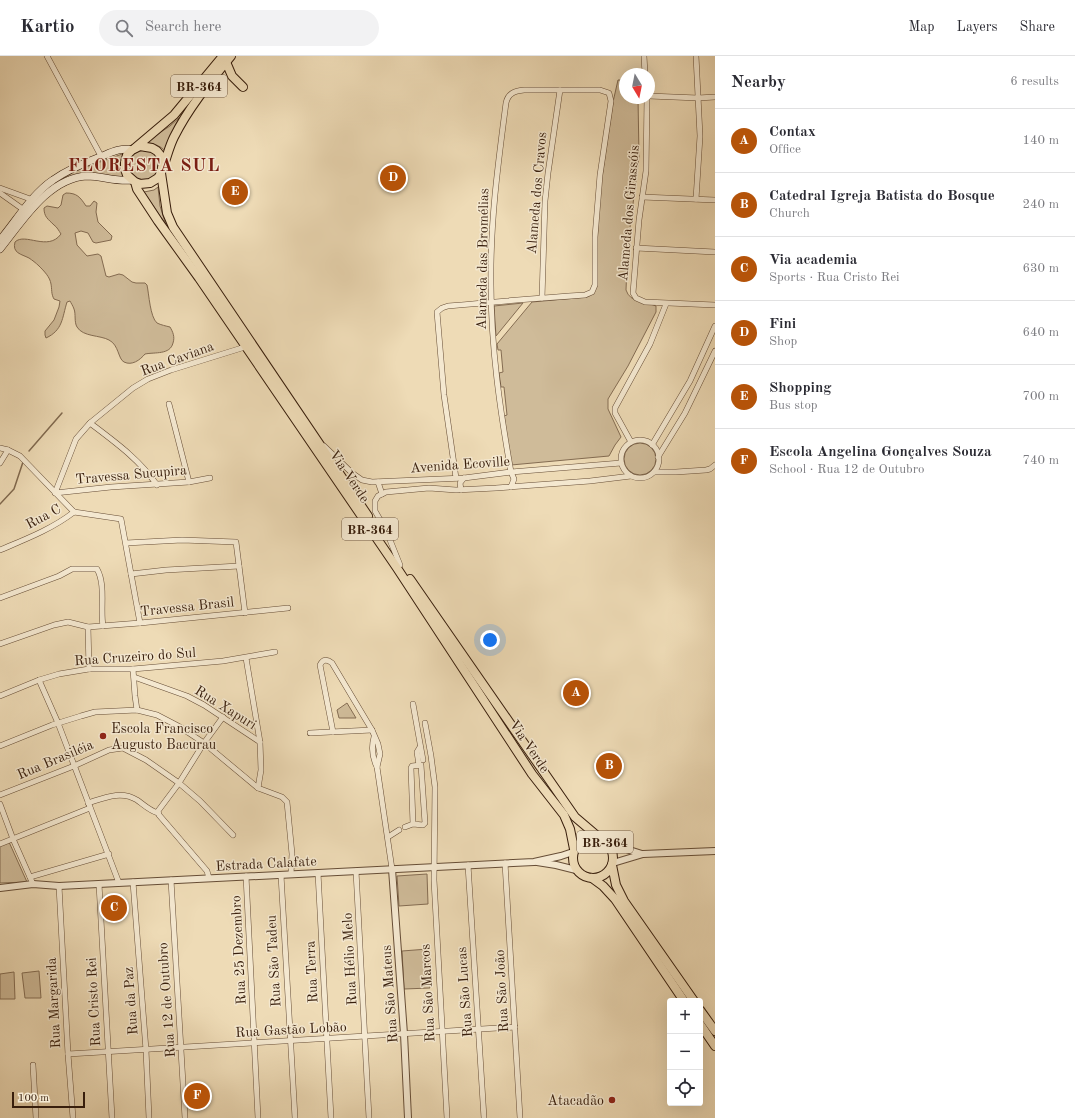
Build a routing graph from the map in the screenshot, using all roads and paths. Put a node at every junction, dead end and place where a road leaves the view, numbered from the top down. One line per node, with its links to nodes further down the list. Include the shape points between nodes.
1 (644, 56): 5 (street)
2 (696, 56): 10 (street)
3 (48, 57): 13 (street)
4 (227, 58): 6 (main road, via 232,76); 12 (main road, BR-364, via 174,115); 14 (main road, Via Verde / BR-364, via 189,110 173,138)
5 (645, 68)
6 (243, 87)
7 (560, 90): 27 (street, Alameda dos Cravos, via 548,173); 27 (street, via 600,90 609,93 611,107 600,175 595,237 595,286 592,292 585,294); 28 (street, Alameda das Bromélias, via 513,92 506,103 495,183)
8 (655, 97): 10 (street)
9 (715, 97): 10 (street)
10 (698, 98): 19 (street, via 700,136)
11 (648, 104): 18 (street, Alameda dos Girassóis, via 646,171)
12 (133, 149): 13 (main road); 14 (main road, BR-364, via 146,146 157,151 163,162); 15 (main road, BR-364, via 125,162 127,175)
13 (101, 156): 20 (main road, via 54,179)
14 (162, 170): 15 (main road, via 158,178 150,183 140,184); 36 (main road, Via Verde / BR-364, via 167,213 173,227)
15 (133, 181): 25 (main road, via 84,176 60,184 40,200); 32 (main road, Via Verde / BR-364)
16 (0, 188): 20 (street)
17 (0, 193): 22 (street)
18 (642, 197): 19 (street); 24 (street, Alameda dos Girassóis)
19 (696, 199): 21 (street)
20 (33, 200): 22 (main road)
21 (715, 200)
22 (24, 210): 23 (main road)
23 (0, 240)
24 (636, 248): 26 (street); 29 (street, Alameda dos Girassóis, via 633,285 635,296 641,301)
25 (0, 249)
26 (715, 252)
27 (542, 298): 28 (street)
28 (491, 302): 45 (street, Alameda das Bromélias, via 499,399); 49 (street, via 448,306 437,312 444,395)
29 (666, 304): 30 (street, Alameda dos Girassóis); 37 (street, via 650,344 615,408 615,413)
30 (715, 305)
31 (715, 326): 38 (street, via 690,381)
32 (245, 347): 35 (street, Rua Caviana, via 148,379); 109 (main road, Via Verde / BR-364, via 392,562 532,774 564,815 570,829)
33 (715, 354): 41 (street, via 686,413)
34 (169, 404): 52 (street)
35 (90, 423): 54 (street, via 131,456); 58 (street, Rua Caviana, via 76,439)
36 (317, 440): 53 (street, Avenida Ecoville, via 357,477); 63 (main road, Via Verde / BR-364)
37 (631, 442): 38 (street, via 643,440); 43 (street, via 622,452)
38 (652, 445): 41 (street)
39 (0, 448): 40 (street)
40 (8, 450): 42 (street); 58 (street, via 20,456)
41 (658, 457): 46 (street)
42 (0, 463)
43 (621, 463): 45 (street, Avenida Ecoville); 47 (street)
44 (715, 466): 46 (street, via 706,470)
45 (511, 472): 50 (street, Avenida Ecoville); 55 (street, Alameda das Bromélias, via 514,479)
46 (654, 472): 47 (street, via 643,478)
47 (631, 476): 55 (street)
48 (210, 478): 52 (street, Travessa Sucupira)
49 (456, 478): 50 (street, Avenida Ecoville); 51 (street, Avenida Ecoville)
50 (464, 478): 57 (street, via 460,483)
51 (407, 480): 53 (street, Avenida Ecoville); 56 (street)
52 (189, 482): 54 (street, Travessa Sucupira)
53 (378, 482): 59 (street)
54 (157, 485): 58 (street, Travessa Sucupira)
55 (511, 487): 57 (street)
56 (408, 490): 57 (street); 59 (street)
57 (461, 490)
58 (55, 493): 60 (street)
59 (382, 494): 63 (street, Via Verde, via 375,501 375,511)
60 (74, 512): 61 (street, via 121,519); 62 (street, Rua C, via 47,530)
61 (126, 543): 64 (street, via 182,540 236,542); 65 (street)
62 (0, 550)
63 (400, 565): 107 (main road, Via Verde / BR-364, via 575,818)
64 (239, 566): 65 (street); 68 (street)
65 (131, 574): 69 (street)
66 (0, 598): 70 (street, via 72,569 97,569 101,579)
67 (288, 608): 68 (street, Travessa Brasil)
68 (245, 613): 69 (street, Travessa Brasil)
69 (140, 623): 70 (street, Travessa Brasil)
70 (103, 626): 71 (street, Travessa Brasil)
71 (88, 627): 72 (street, Travessa Brasil, via 68,622); 75 (street)
72 (0, 644)
73 (275, 652): 74 (street, Rua Cruzeiro do Sul)
74 (246, 658): 76 (street, Rua Cruzeiro do Sul); 88 (street)
75 (89, 669): 76 (street, Rua Cruzeiro do Sul); 78 (street, Rua Cruzeiro do Sul)
76 (133, 669): 77 (street)
77 (134, 677): 81 (street); 82 (street, Rua Xapuri, via 187,696)
78 (39, 680): 79 (street, Rua Cruzeiro do Sul); 83 (street)
79 (0, 696)
80 (413, 704): 91 (street)
81 (137, 710): 83 (street, via 93,713); 89 (street, via 157,715)
82 (223, 717): 88 (street, Rua Xapuri); 89 (street)
83 (58, 723): 90 (street); 94 (street)
84 (425, 723): 117 (street, via 435,788)
85 (372, 730): 86 (street); 86 (street, via 332,663 324,660 320,666); 105 (street, via 380,754 377,767)
86 (333, 732): 87 (street)
87 (310, 733)
88 (260, 742): 96 (street, via 261,770)
89 (204, 743): 95 (street); 96 (street)
90 (0, 746)
91 (420, 747): 92 (street); 93 (street, via 417,752)
92 (423, 760)
93 (419, 765): 101 (street, via 411,768); 101 (street, via 423,768 426,820 423,824)
94 (74, 766): 95 (street, Rua Brasiléia, via 109,750 123,748 146,760); 97 (street, Rua Brasiléia); 99 (street)
95 (179, 783): 100 (street, via 161,806); 104 (street, Rua Brasiléia)
96 (258, 788): 122 (street, via 282,797 287,802)
97 (0, 795)
98 (0, 804): 106 (street)
99 (89, 806): 100 (street, via 111,796 124,796 134,799); 106 (street); 111 (street)
100 (158, 814): 126 (street, via 207,871)
101 (413, 824): 102 (street)
102 (405, 827)
103 (399, 830): 105 (street)
104 (233, 835)
105 (388, 837): 118 (street)
106 (13, 839): 108 (street); 125 (street)
107 (605, 842): 109 (main road, BR-364, via 596,838 583,840); 112 (street); 115 (main road, BR-364, via 612,852)
108 (0, 844)
109 (574, 851): 113 (street, Estrada Calafate); 119 (main road, BR-364, via 573,864)
110 (715, 851): 112 (street)
111 (109, 854): 125 (street); 130 (street)
112 (643, 854): 115 (street)
113 (534, 862): 114 (street, Estrada Calafate); 119 (street, Estrada Calafate)
114 (505, 863): 116 (street, Estrada Calafate); 139 (street, Rua São João)
115 (612, 864): 127 (main road, BR-364, via 604,875); 135 (main road, BR-364)
116 (468, 865): 117 (street, Estrada Calafate); 141 (street, Rua São Lucas)
117 (434, 867): 118 (street, Estrada Calafate); 143 (street, Rua São Marcos)
118 (392, 869): 120 (street, Estrada Calafate); 144 (street, Rua São Mateus)
119 (576, 870): 127 (main road, BR-364)
120 (356, 871): 121 (street, Estrada Calafate); 145 (street, Rua Hélio Melo)
121 (318, 873): 122 (street, Estrada Calafate); 146 (street, Rua Terra)
122 (291, 874): 123 (street, Estrada Calafate)
123 (281, 875): 124 (street, Estrada Calafate); 147 (street, Rua São Tadeu)
124 (246, 876): 126 (street, Estrada Calafate); 148 (street, Rua 25 Dezembro)
125 (30, 877): 131 (street)
126 (209, 878): 128 (street, Estrada Calafate)
127 (592, 878): 135 (main road, BR-364)
128 (171, 880): 129 (street, Estrada Calafate); 150 (street, Rua 12 de Outubro)
129 (133, 882): 130 (street, Estrada Calafate); 151 (street, Rua da Paz)
130 (119, 883): 132 (street, Estrada Calafate)
131 (33, 884): 133 (street, Estrada Calafate); 134 (street, Estrada Calafate)
132 (99, 884): 133 (street, Estrada Calafate); 152 (street, Rua Cristo Rei)
133 (59, 886): 153 (street, Rua Margarida)
134 (0, 888)
135 (622, 903): 136 (main road, BR-364); 137 (main road, BR-364)
136 (682, 998)
137 (692, 998)
138 (703, 1014): 142 (main road)
139 (515, 1027): 141 (street, Rua Gastão Lobão); 167 (street, Rua São João)
140 (703, 1028): 149 (main road)
141 (478, 1030): 143 (street, Rua Gastão Lobão); 166 (street, Rua São Lucas)
142 (715, 1031)
143 (441, 1032): 144 (street, Rua Gastão Lobão); 165 (street, Rua São Marcos)
144 (404, 1034): 145 (street, Rua Gastão Lobão); 164 (street, Rua São Mateus)
145 (365, 1036): 146 (street, Rua Gastão Lobão); 163 (street, Rua Hélio Melo)
146 (326, 1039): 147 (street, Rua Gastão Lobão); 162 (street, Rua Terra)
147 (290, 1041): 148 (street, Rua Gastão Lobão); 161 (street, Rua São Tadeu)
148 (254, 1043): 150 (street, Rua Gastão Lobão); 160 (street, Rua 25 Dezembro)
149 (715, 1046)
150 (181, 1048): 151 (street, Rua Gastão Lobão); 159 (street, Rua 12 de Outubro)
151 (146, 1050): 152 (street, Rua Gastão Lobão); 158 (street, Rua da Paz)
152 (108, 1052): 153 (street, Rua Gastão Lobão); 157 (street, Rua Cristo Rei)
153 (68, 1054): 156 (street, Rua Margarida)
154 (33, 1065): 155 (street)
155 (36, 1118)
156 (73, 1118)
157 (112, 1118)
158 (149, 1118)
159 (185, 1118)
160 (258, 1118)
161 (295, 1118)
162 (331, 1118)
163 (369, 1118)
164 (408, 1118)
165 (447, 1118)
166 (484, 1118)
167 (520, 1118)

